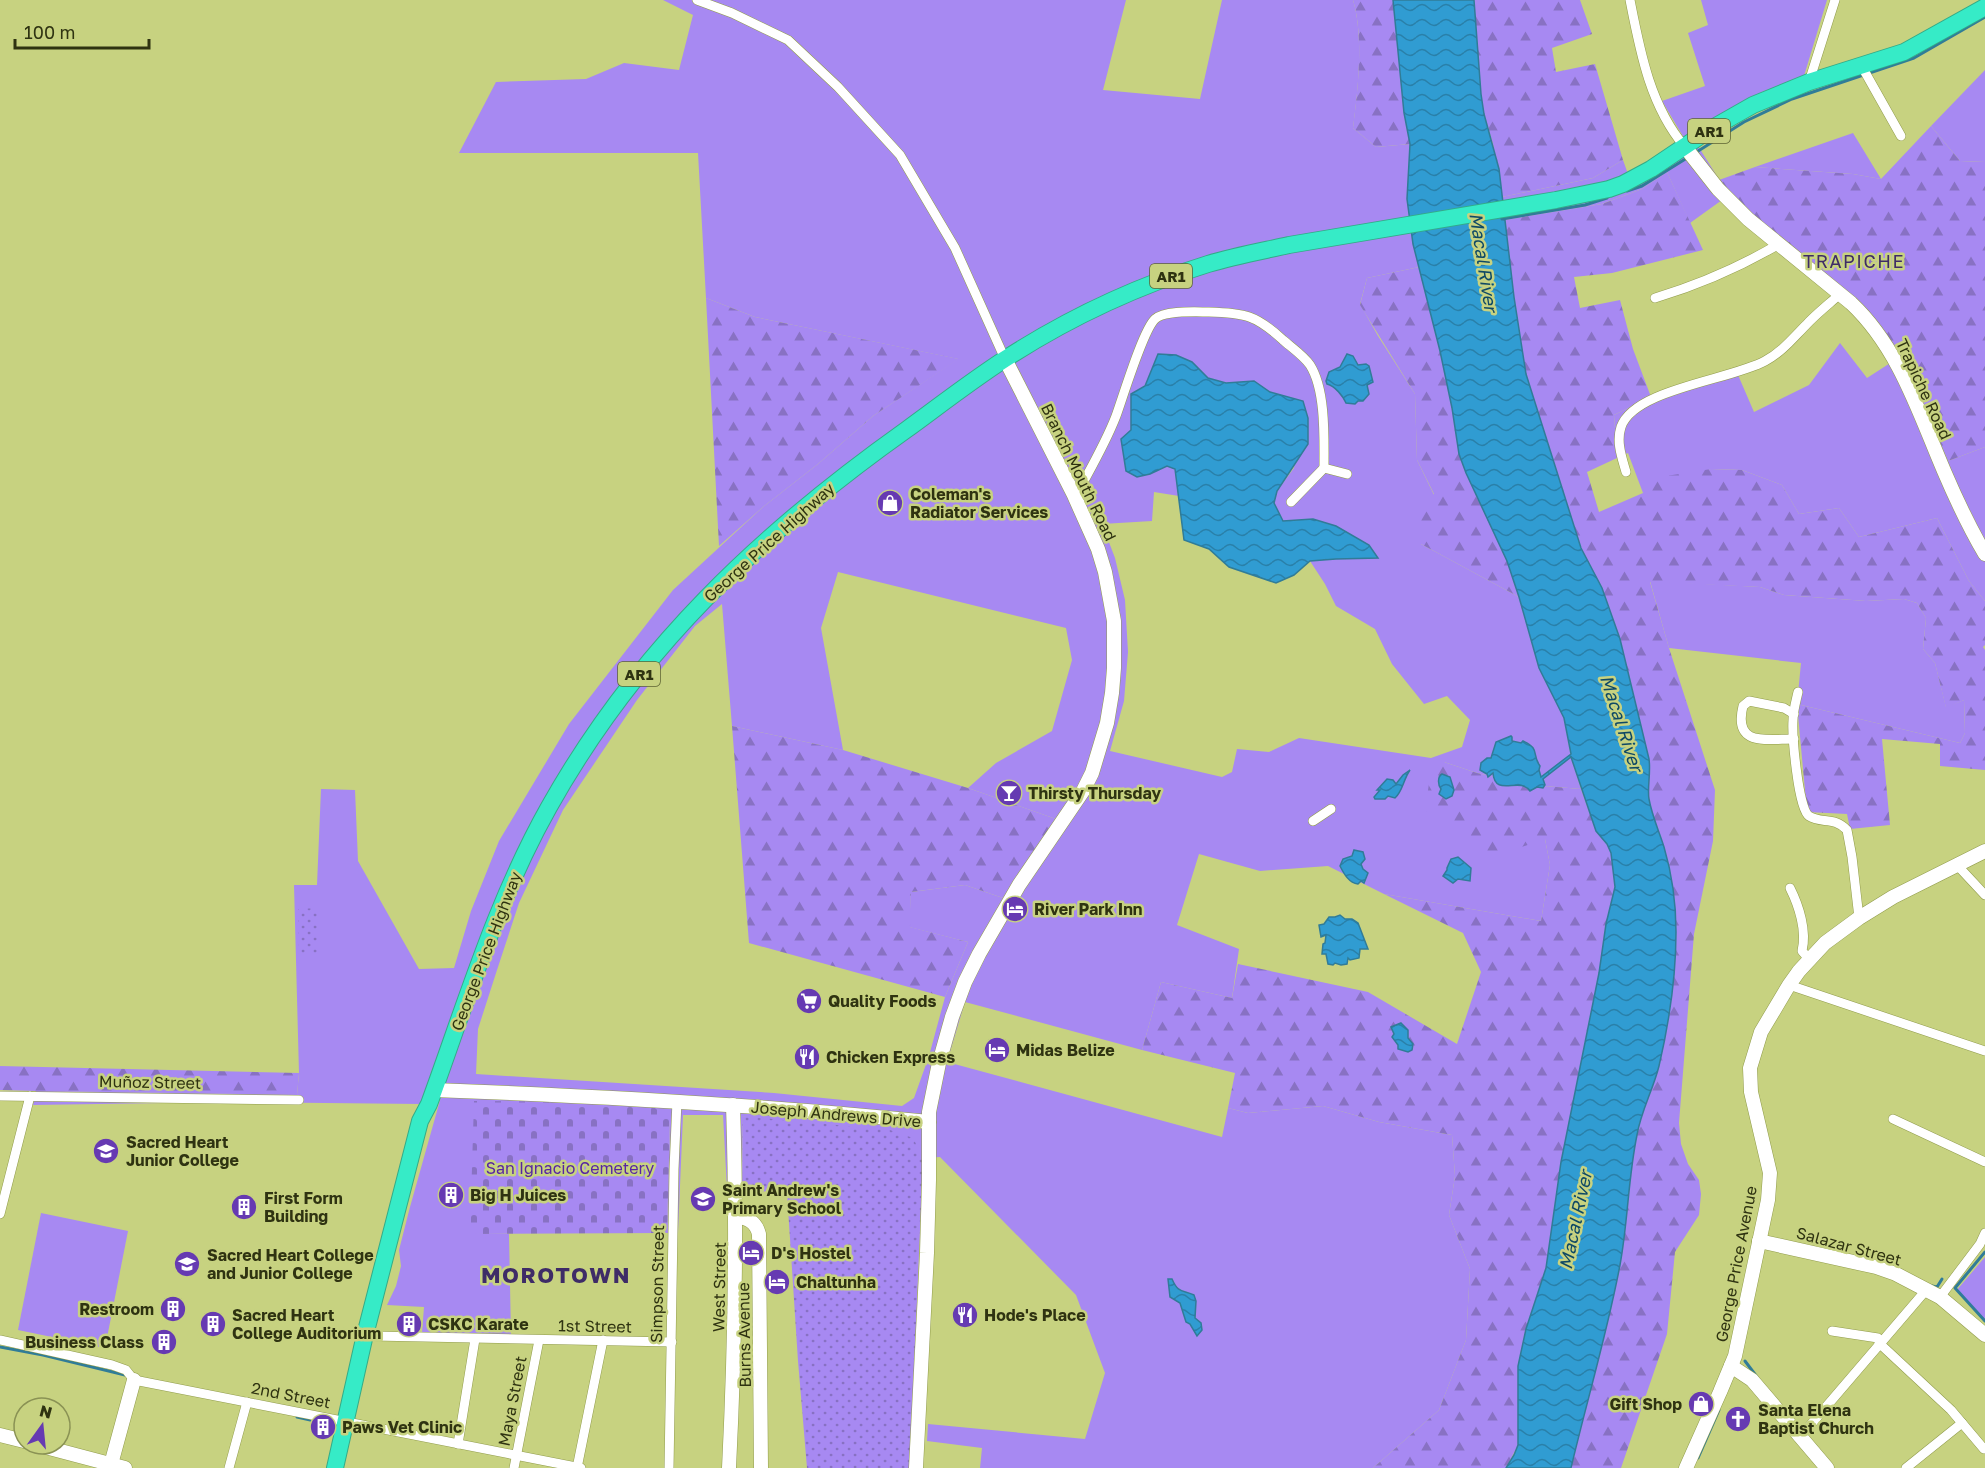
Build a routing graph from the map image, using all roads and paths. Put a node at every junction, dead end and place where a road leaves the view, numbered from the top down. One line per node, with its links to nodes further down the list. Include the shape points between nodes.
1 (697, 0): 13 (street, Branch Mouth Road, via 788,40 838,87 900,155 955,248)
2 (1630, 0): 9 (street, Trapiche Road, via 1649,80 1669,126)
3 (1835, 0): 7 (street)
4 (1978, 0): 6 (highway, AR1)
5 (1985, 7): 6 (highway, AR1, via 1914,48)
6 (1863, 64): 7 (highway, AR1); 8 (street)
7 (1809, 82): 9 (highway, AR1, via 1753,105)
8 (1901, 136)
9 (1685, 147): 10 (street, Trapiche Road, via 1732,203); 13 (highway, George Price Highway / AR1, via 1623,184 1594,193 1211,263 1113,301)
10 (1779, 244): 11 (street, Trapiche Road); 12 (street, via 1688,288)
11 (1840, 294): 15 (street, via 1764,362 1694,384 1632,410 1619,437); 19 (street, Trapiche Road, via 1860,312 1891,352)
12 (1655, 298)
13 (1005, 359): 17 (street, Branch Mouth Road); 35 (highway, George Price Highway / AR1, via 855,466 786,522 698,606 624,693 583,750 513,876)
14 (1324, 468): 16 (street); 17 (street, via 1322,410 1310,364 1251,316 1189,311 1156,318 1115,418 1079,490); 18 (street)
15 (1626, 472)
16 (1347, 474)
17 (1073, 493): 40 (street, Branch Mouth Road, via 1098,549 1111,599 1114,668 1107,723 1083,791 1009,901 965,982 945,1039)
18 (1291, 502)
19 (1985, 554)
20 (1798, 692): 21 (street)
21 (1794, 714): 22 (street); 22 (street, via 1749,701 1743,706 1741,725 1745,734 1754,738)
22 (1794, 739): 29 (street, via 1806,814 1837,822 1847,830)
23 (1331, 809): 24 (street)
24 (1312, 821)
25 (1985, 851): 26 (street, George Price Avenue)
26 (1957, 865): 28 (street); 29 (street, George Price Avenue)
27 (1790, 888): 30 (street, via 1802,928 1802,951)
28 (1985, 895)
29 (1859, 918): 30 (street, George Price Avenue)
30 (1809, 959): 31 (street, George Price Avenue)
31 (1789, 985): 32 (street); 45 (street, George Price Avenue, via 1761,1032 1750,1068 1751,1092 1770,1173)
32 (1985, 1051)
33 (0, 1096): 34 (street, Muñoz Street)
34 (30, 1096): 36 (street, Muñoz Street); 42 (street)
35 (431, 1098): 37 (street, Joseph Andrews Drive); 50 (highway, AR1, via 428,1123); 60 (highway, AR1, via 420,1121 364,1339)
36 (299, 1100)
37 (677, 1101): 38 (street, Joseph Andrews Drive); 55 (street, Simpson Street)
38 (733, 1105): 40 (street, Joseph Andrews Drive); 43 (street, West Street)
39 (1893, 1119): 41 (street)
40 (929, 1122): 76 (street, Joseph Andrews Drive)
41 (1985, 1162)
42 (0, 1214)
43 (736, 1216): 74 (street, West Street); 75 (street, Burns Avenue, via 753,1222 759,1234)
44 (1985, 1233): 47 (street)
45 (1759, 1241): 46 (street, Salazar Street, via 1876,1267); 57 (street, George Price Avenue)
46 (1927, 1289): 47 (street, Salazar Street); 56 (street)
47 (1940, 1297): 49 (street, Salazar Street)
48 (1832, 1331): 56 (street, via 1878,1338)
49 (1985, 1335)
50 (373, 1336): 51 (street, 1st Street); 60 (highway, AR1, via 369,1367)
51 (475, 1339): 53 (street, 1st Street); 63 (street)
52 (0, 1340): 58 (street, 2nd Street, via 112,1365 126,1370)
53 (539, 1340): 54 (street, 1st Street); 66 (street, Maya Street)
54 (603, 1340): 55 (street, 1st Street); 72 (street)
55 (672, 1342): 73 (street, Simpson Street)
56 (1881, 1342): 61 (street); 62 (street)
57 (1730, 1370): 62 (street, via 1752,1380); 77 (street, George Price Avenue); 78 (street)
58 (134, 1380): 59 (street, 2nd Street); 67 (street)
59 (247, 1402): 60 (street, 2nd Street); 68 (street)
60 (350, 1423): 63 (street, 2nd Street); 69 (highway, AR1); 70 (highway, AR1)
61 (1962, 1423): 64 (street); 80 (street)
62 (1800, 1436): 79 (street)
63 (458, 1444): 66 (street, 2nd Street)
64 (1984, 1449)
65 (72, 1455): 67 (street)
66 (517, 1456): 71 (street, Maya Street); 72 (street, 2nd Street)
67 (115, 1467)
68 (229, 1468)
69 (335, 1468)
70 (346, 1468)
71 (514, 1468)
72 (579, 1468)
73 (669, 1468)
74 (729, 1468)
75 (761, 1468)
76 (916, 1468)
77 (1686, 1468)
78 (1817, 1468)
79 (1827, 1468)
80 (1906, 1468)

